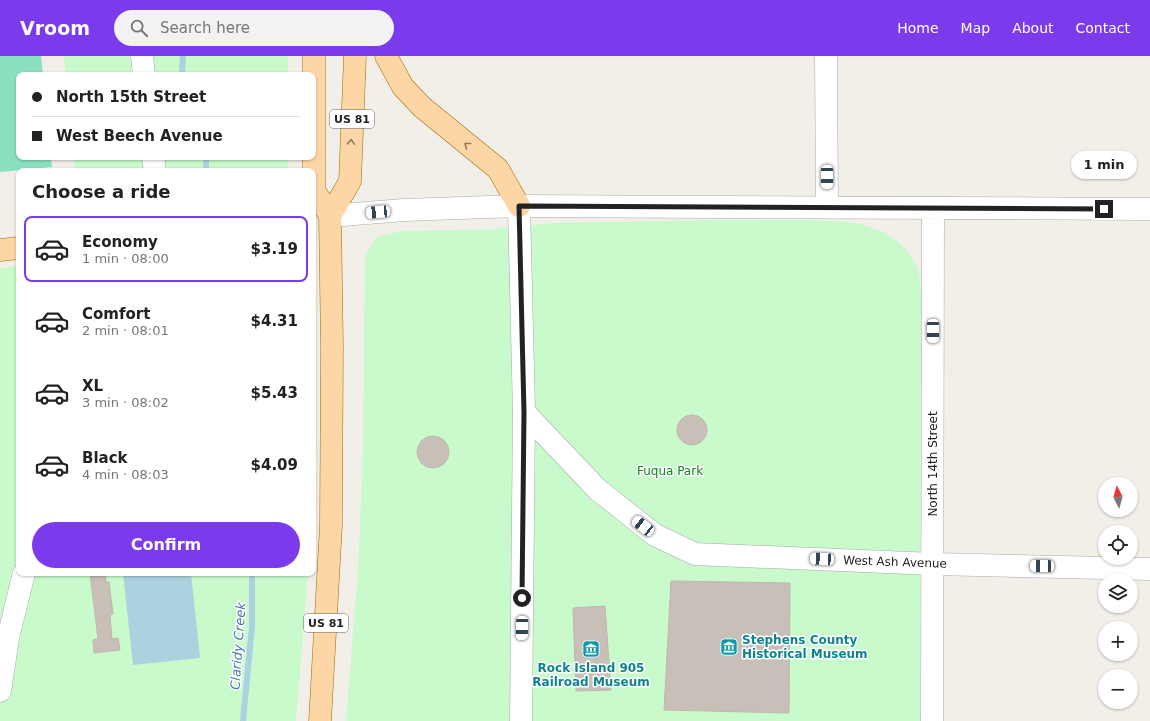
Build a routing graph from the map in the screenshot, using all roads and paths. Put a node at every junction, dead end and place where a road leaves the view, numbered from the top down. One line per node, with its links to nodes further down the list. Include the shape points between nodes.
1 (142, 56): 6 (street)
2 (314, 56): 7 (main road, US 81)
3 (355, 56): 13 (main road, US 81, one-way to 3, via 350,181)
4 (386, 56): 9 (main road, one-way to 4, via 498,169 422,107 403,86)
5 (826, 56): 10 (street)
6 (144, 72)
7 (314, 72)
8 (316, 198): 13 (main road, US 81)
9 (519, 206): 10 (street); 13 (street, via 404,210); 16 (street)
10 (827, 207): 11 (street)
11 (933, 208): 12 (street); 17 (street, North 14th Street)
12 (1150, 209)
13 (321, 217): 21 (main road, US 81, via 332,525)
14 (16, 248): 15 (main road)
15 (0, 250)
16 (524, 412): 17 (street, West Ash Avenue, via 598,490 655,535 696,554); 22 (street)
17 (934, 564): 18 (street, West Ash Avenue); 23 (street, North 14th Street)
18 (1150, 569)
19 (23, 576): 20 (street, via 8,638)
20 (0, 691)
21 (320, 721)
22 (520, 721)
23 (932, 721)

